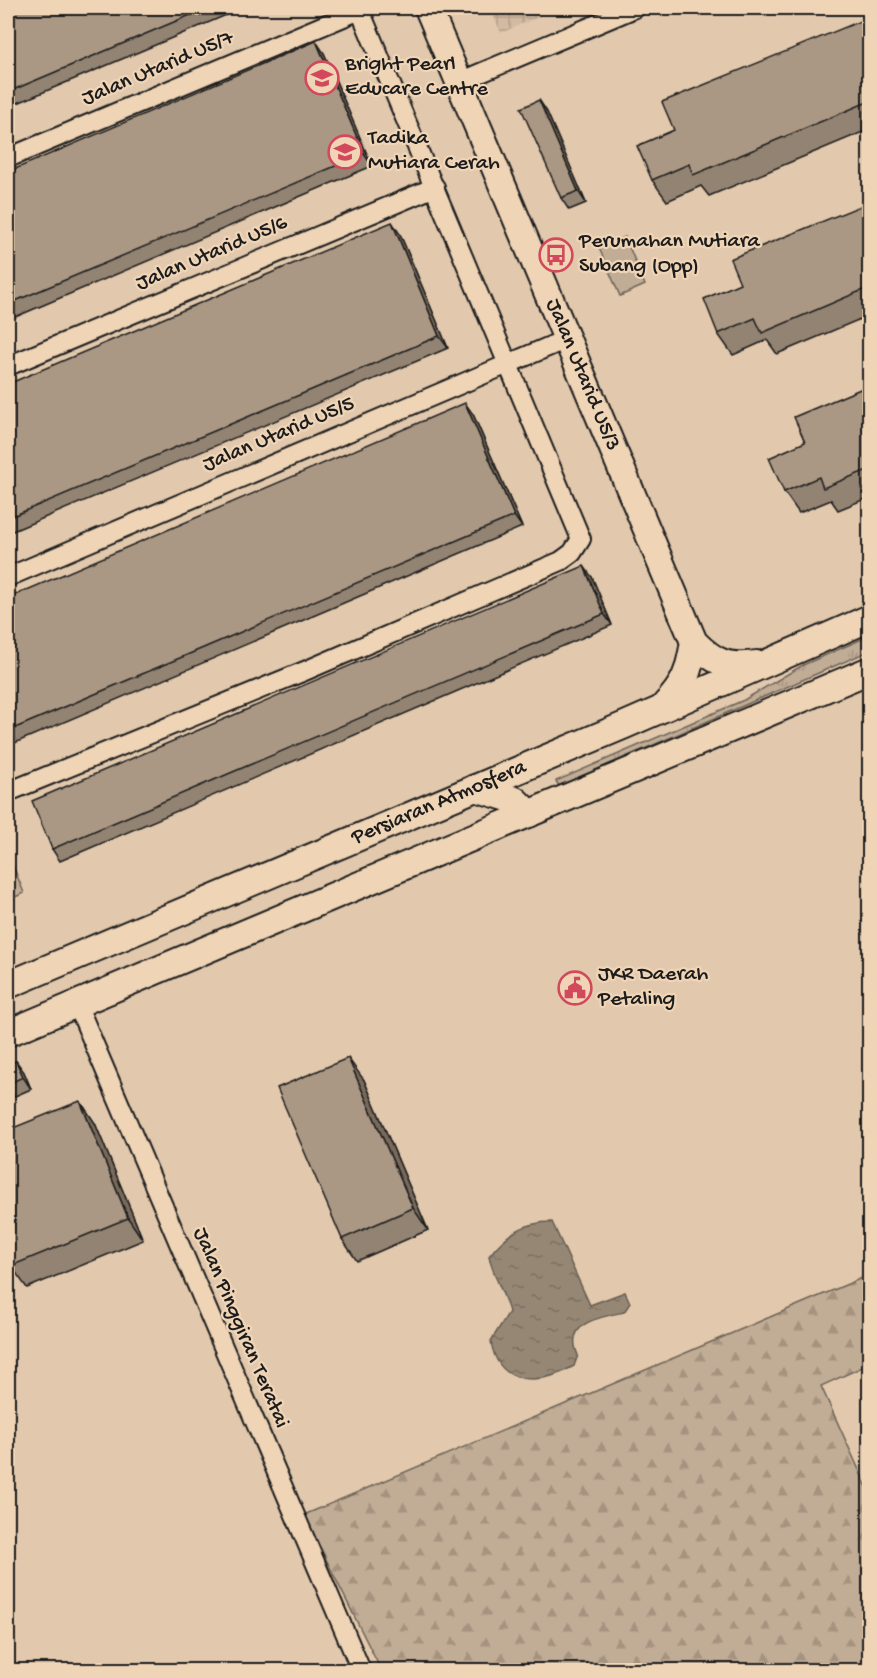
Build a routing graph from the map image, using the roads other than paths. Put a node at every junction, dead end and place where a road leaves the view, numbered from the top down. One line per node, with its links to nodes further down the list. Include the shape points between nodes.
1 (428, 8): 4 (street, Jalan Utarid U5/3)
2 (635, 8): 4 (street)
3 (359, 9): 5 (street, Jalan Utarid U5/7); 6 (street)
4 (459, 82): 7 (street, Jalan Utarid U5/3)
5 (8, 158)
6 (435, 187): 8 (street); 9 (street, Jalan Utarid U5/6)
7 (568, 338): 8 (street, Jalan Utarid U5/5); 12 (street, Jalan Utarid U5/3)
8 (509, 365): 10 (street, Jalan Utarid U5/5); 18 (street, via 581,539 572,553 307,670)
9 (8, 366)
10 (8, 577)
11 (870, 618): 13 (street, Persiaran Atmosfera)
12 (694, 642): 13 (street, via 711,659 736,667); 15 (street, via 683,686)
13 (766, 663): 15 (street, Persiaran Atmosfera)
14 (870, 670): 20 (street, Persiaran Atmosfera)
15 (663, 708): 16 (street, Persiaran Atmosfera)
16 (516, 770): 17 (street, Persiaran Atmosfera); 19 (street)
17 (475, 788): 19 (street); 22 (street, Persiaran Atmosfera)
18 (8, 792)
19 (504, 797): 20 (street, via 522,805); 21 (street)
20 (529, 814): 21 (street, Persiaran Atmosfera)
21 (497, 827): 23 (street, Persiaran Atmosfera)
22 (8, 985)
23 (77, 1004): 24 (street, Persiaran Atmosfera); 25 (street, Jalan Pinggiran Teratai)
24 (8, 1033)
25 (361, 1671)

